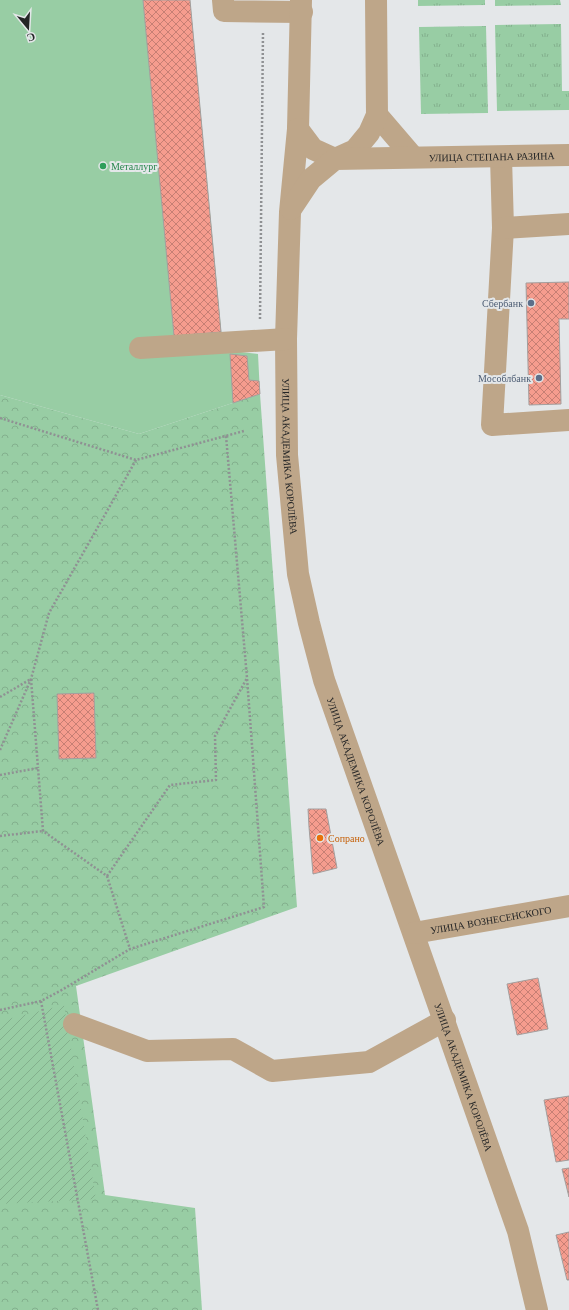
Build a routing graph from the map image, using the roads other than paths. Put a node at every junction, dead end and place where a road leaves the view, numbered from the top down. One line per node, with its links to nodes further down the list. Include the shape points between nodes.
1 (223, 0): 3 (street, via 224,11 263,12)
2 (376, 0): 4 (street)
3 (301, 6): 5 (street, УЛИЦА АКАДЕМИКА КОРОЛЁВА)
4 (377, 115): 7 (street, УЛИЦА СТЕПАНА РАЗИНА); 9 (street, via 369,134 355,150)
5 (298, 129): 9 (street, via 313,149); 10 (street, УЛИЦА АКАДЕМИКА КОРОЛЁВА)
6 (569, 155): 8 (street, УЛИЦА СТЕПАНА РАЗИНА)
7 (413, 157): 8 (street, УЛИЦА СТЕПАНА РАЗИНА); 9 (street, УЛИЦА СТЕПАНА РАЗИНА)
8 (501, 157): 12 (street)
9 (335, 160): 10 (street, via 311,179)
10 (290, 212): 13 (street, УЛИЦА АКАДЕМИКА КОРОЛЁВА)
11 (569, 224): 12 (street)
12 (502, 228): 15 (street, via 492,425)
13 (286, 339): 14 (street); 17 (street, УЛИЦА АКАДЕМИКА КОРОЛЁВА, via 287,455 298,574 307,616 324,680)
14 (140, 348)
15 (569, 420)
16 (569, 906): 17 (street, УЛИЦА ВОЗНЕСЕНСКОГО)
17 (414, 933): 18 (street, УЛИЦА АКАДЕМИКА КОРОЛЁВА)
18 (445, 1020): 19 (street, via 369,1062 272,1071 233,1049 147,1051); 20 (street, УЛИЦА АКАДЕМИКА КОРОЛЁВА, via 518,1230)
19 (74, 1024)
20 (537, 1310)

